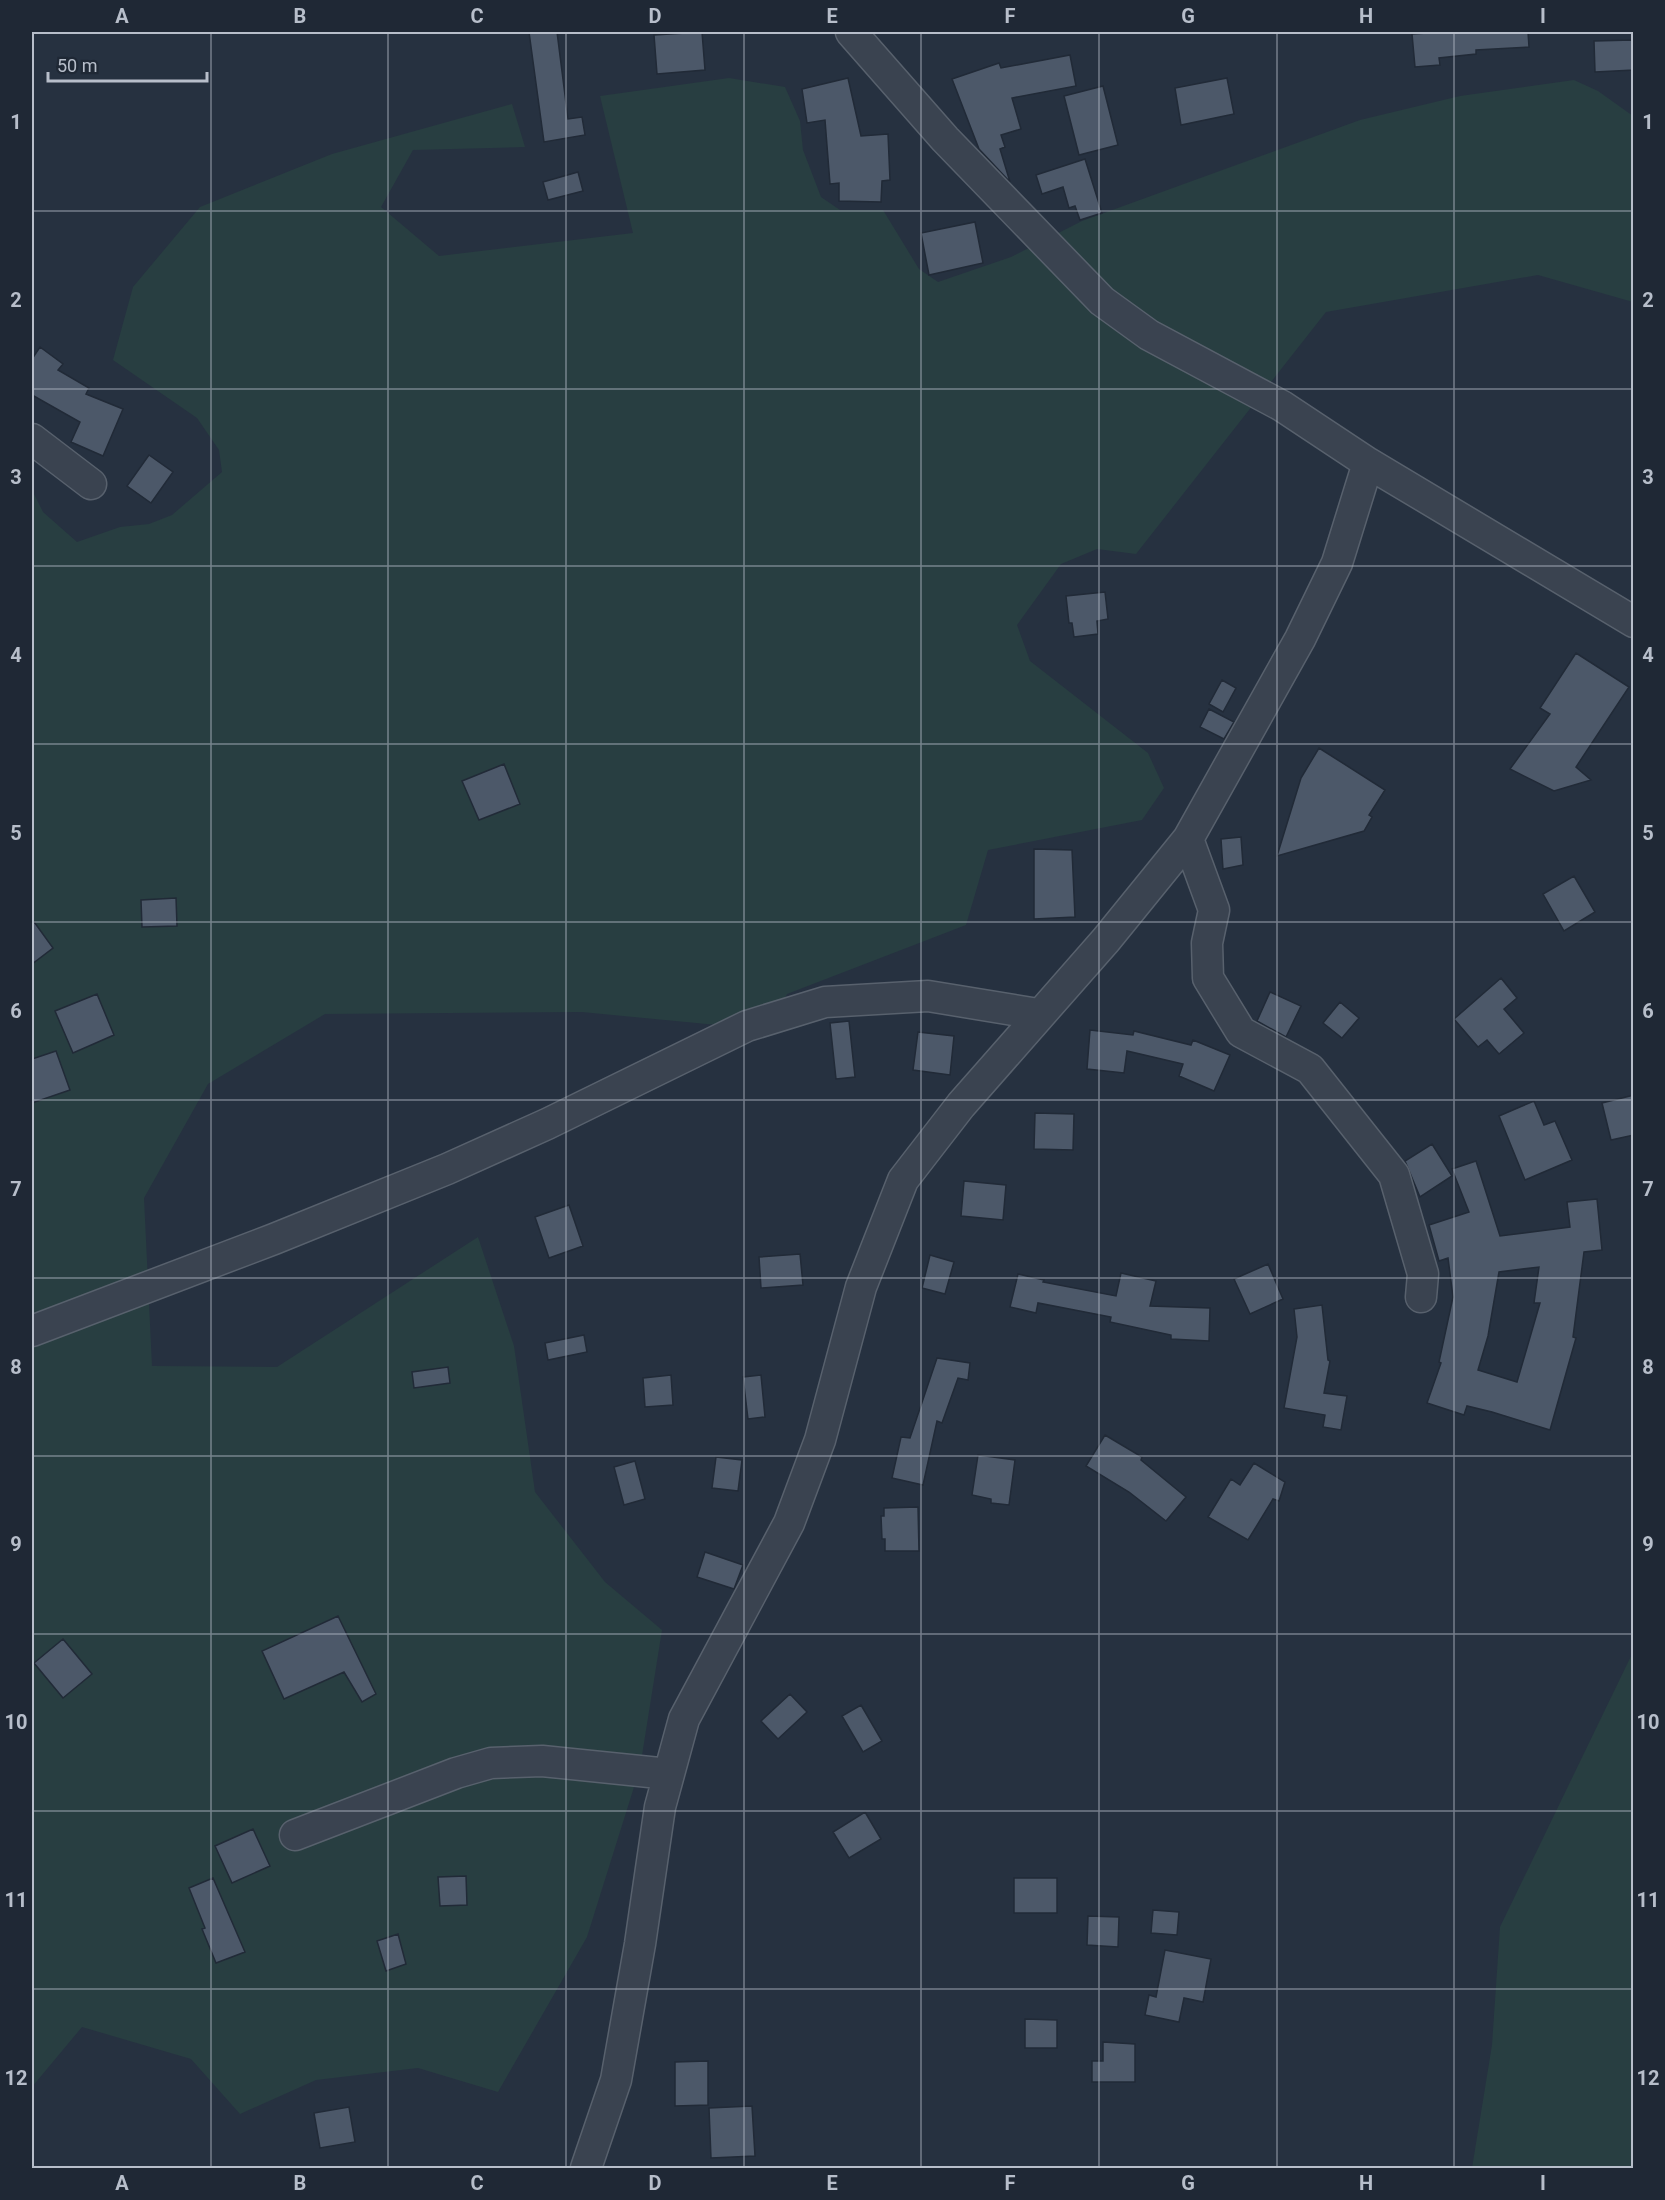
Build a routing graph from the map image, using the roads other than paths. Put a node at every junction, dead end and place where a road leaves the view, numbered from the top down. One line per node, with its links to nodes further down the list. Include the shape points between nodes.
1 (851, 32): 3 (street, via 945,139 1102,301 1149,335 1282,406)
2 (32, 439): 4 (street)
3 (1368, 463): 5 (street); 6 (street, via 1337,563 1300,639)
4 (91, 484)
5 (1634, 622)
6 (1188, 839): 7 (street, via 1106,940); 8 (street, via 1214,910 1207,944 1208,978 1241,1032 1310,1069 1394,1175 1423,1274)
7 (1038, 1014): 9 (street, via 928,996 825,1002 747,1026 447,1169); 10 (street, via 903,1180 861,1287 820,1440 789,1523 684,1719)
8 (1421, 1297)
9 (32, 1330)
10 (669, 1774): 11 (street, via 542,1761 490,1763); 12 (street, via 660,1808 616,2080)
11 (295, 1835)
12 (586, 2169)

